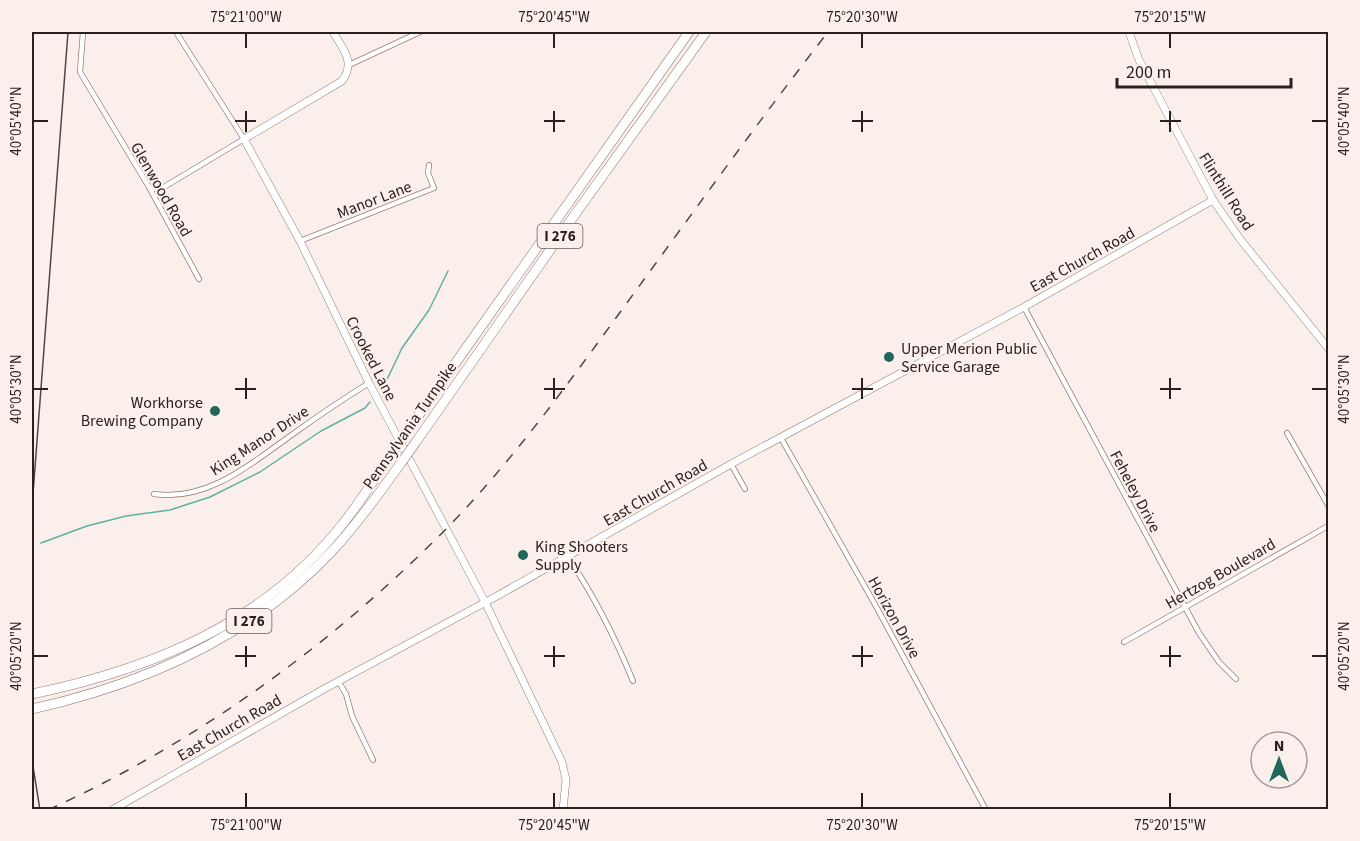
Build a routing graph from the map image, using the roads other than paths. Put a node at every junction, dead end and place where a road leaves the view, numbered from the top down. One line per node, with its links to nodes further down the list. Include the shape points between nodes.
1 (83, 32): 11 (street, Glenwood Road, via 80,72)
2 (176, 32): 9 (street)
3 (333, 32): 8 (street)
4 (420, 32): 8 (street)
5 (689, 32): 32 (highway, Pennsylvania Turnpike / I 276, bridge, via 345,521 298,571 260,603 179,649 99,679)
6 (706, 32): 33 (highway, Pennsylvania Turnpike / I 276, bridge, via 401,463 333,550 296,585 209,646 161,670 109,689)
7 (1129, 32): 12 (street, Flinthill Road, via 1139,60)
8 (349, 65): 9 (street, via 346,75 335,86)
9 (244, 139): 11 (street, via 159,190); 13 (street, Crooked Lane)
10 (429, 165): 13 (street, Manor Lane, via 434,188)
11 (149, 187): 14 (street, Glenwood Road)
12 (1213, 200): 15 (street, East Church Road); 16 (street, Flinthill Road)
13 (300, 241): 17 (street, Crooked Lane)
14 (199, 279)
15 (1024, 307): 19 (street, East Church Road); 27 (street, Feheley Drive)
16 (1329, 348)
17 (369, 383): 22 (street, King Manor Drive, via 228,478 195,492); 26 (street, Crooked Lane)
18 (1287, 433): 23 (street)
19 (781, 438): 20 (street, East Church Road); 37 (street, Horizon Drive)
20 (731, 464): 21 (street); 25 (street, East Church Road)
21 (745, 489)
22 (154, 494)
23 (1329, 505)
24 (1329, 526): 27 (street, Hertzog Boulevard)
25 (568, 557): 26 (street, East Church Road); 31 (street, via 615,637)
26 (485, 602): 30 (street, East Church Road); 36 (street, Crooked Lane, via 562,762 566,780)
27 (1185, 607): 28 (street, Hertzog Boulevard); 29 (street, Feheley Drive, via 1207,646)
28 (1124, 642)
29 (1236, 679)
30 (338, 681): 34 (street); 35 (street, East Church Road)
31 (633, 681)
32 (32, 694)
33 (32, 709)
34 (373, 760)
35 (112, 810)
36 (563, 810)
37 (986, 810)

